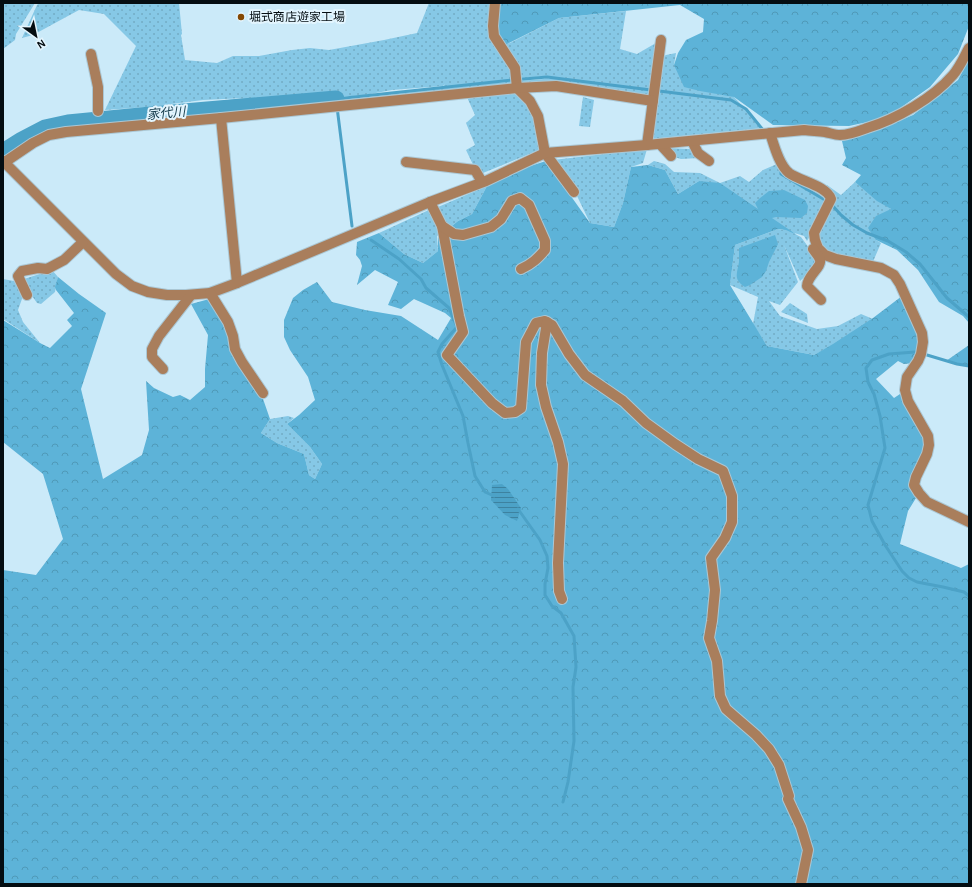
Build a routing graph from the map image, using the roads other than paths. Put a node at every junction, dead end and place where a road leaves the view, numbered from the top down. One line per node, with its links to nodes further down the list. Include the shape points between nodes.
1 (495, 3): 5 (street, via 494,36 516,68)
2 (661, 40): 6 (street)
3 (969, 48): 9 (street, via 954,74 941,87 892,119 841,135 804,130)
4 (91, 54): 7 (street, via 98,87)
5 (517, 86): 6 (street, via 556,86); 8 (street); 13 (street, via 538,116)
6 (653, 100): 12 (street)
7 (98, 111)
8 (221, 118): 15 (street, via 49,135); 25 (street)
9 (766, 134): 10 (street); 22 (street, via 789,173 830,196)
10 (692, 141): 11 (street); 16 (street, via 698,153)
11 (660, 144): 12 (street); 14 (street)
12 (647, 145): 13 (street)
13 (545, 153): 18 (street); 19 (street)
14 (671, 156)
15 (4, 161): 23 (street)
16 (709, 161)
17 (406, 162): 18 (street, via 475,170)
18 (482, 182): 20 (street)
19 (574, 192)
20 (430, 202): 21 (street); 25 (street)
21 (442, 226): 24 (street, via 454,234 463,235 491,228 501,219 512,201 520,198 529,205 545,241 545,250 531,264); 30 (street, via 463,332 447,355 492,403 506,413 516,412 521,408 526,342 536,323)
22 (814, 233): 29 (street, via 810,244 820,264 809,278 807,286); 33 (street, via 818,248 825,255 837,260 881,268 894,275 900,284 923,337 921,354 908,377 905,390 908,401 928,436 929,445 914,485 927,502)
23 (83, 242): 27 (street, via 64,260 47,269 22,271 18,276); 28 (street, via 132,286 167,295)
24 (521, 269)
25 (237, 284): 26 (street)
26 (210, 293): 28 (street); 32 (street, via 228,322 235,349)
27 (27, 295)
28 (190, 295): 31 (street, via 152,349 152,357)
29 (821, 300)
30 (547, 322): 34 (street, via 542,353 541,385 563,464 558,563 559,591); 35 (street, via 552,325 585,375 623,401 646,423 675,444 723,471 732,496 732,522 725,538 711,558 715,590 709,638 717,661 720,696 726,708 756,735 779,765 788,798 808,850)
31 (163, 369)
32 (263, 393)
33 (969, 522)
34 (562, 599)
35 (801, 884)

